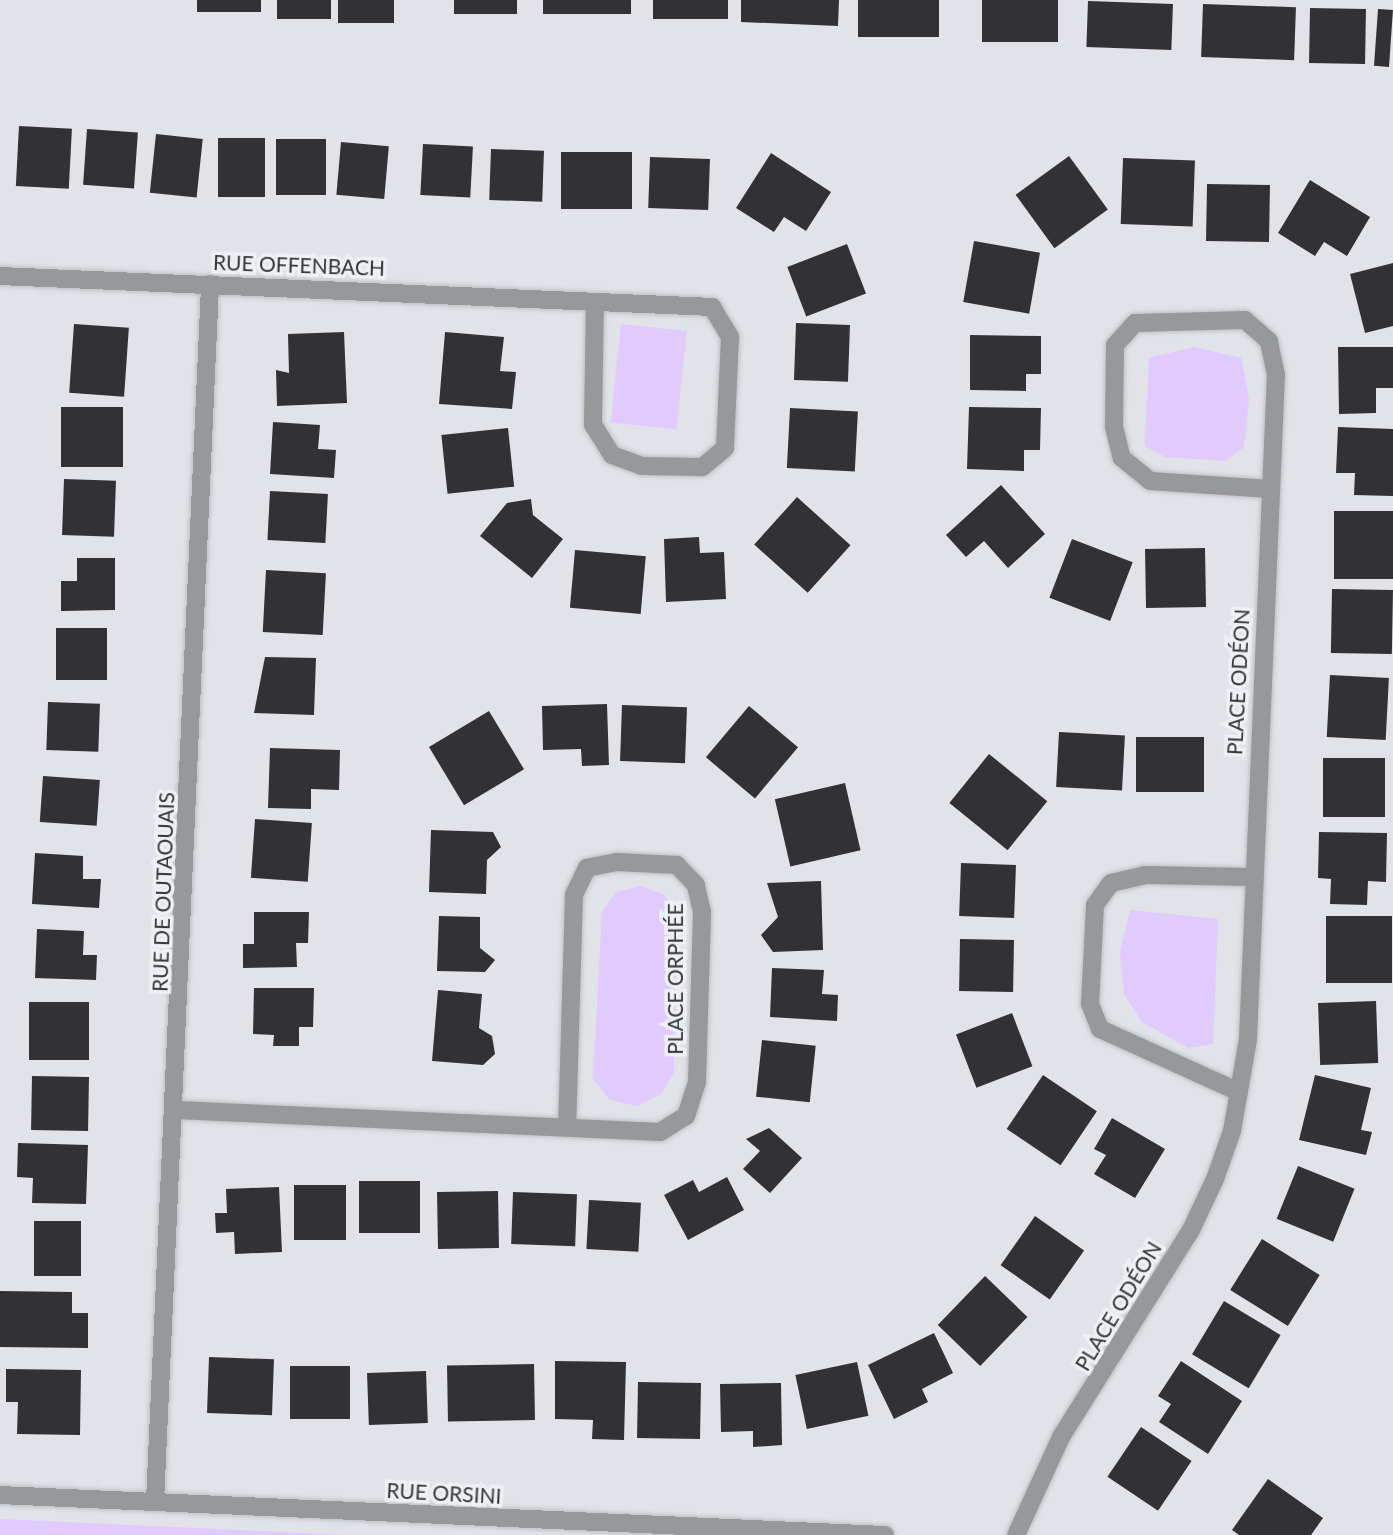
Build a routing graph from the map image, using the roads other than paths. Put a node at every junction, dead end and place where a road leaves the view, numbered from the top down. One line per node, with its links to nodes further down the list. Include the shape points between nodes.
1 (0, 276): 2 (street, RUE OFFENBACH)
2 (210, 284): 3 (street, RUE OFFENBACH); 7 (street, RUE DE OUTAOUAIS)
3 (595, 303): 3 (street, RUE OFFENBACH, via 712,307 730,337 725,448 702,467 642,466 612,455 593,425)
4 (1270, 489): 4 (street, PLACE ODÉON, via 1276,375 1269,341 1245,320 1135,323 1115,345 1114,427 1122,458 1150,481); 5 (street, PLACE ODÉON)
5 (1252, 877): 6 (street, PLACE ODÉON, via 1248,1039); 6 (street, via 1145,875 1111,883 1095,905 1090,1004 1100,1029)
6 (1238, 1092): 12 (street, PLACE ODÉON, via 1232,1131 1191,1230 1061,1437)
7 (177, 1110): 8 (street, PLACE ORPHÉE); 10 (street, RUE DE OUTAOUAIS)
8 (567, 1125): 8 (street, PLACE ORPHÉE, via 660,1132 686,1116 697,1082 702,912 696,886 677,865 617,862 587,869 574,895)
9 (0, 1495): 10 (street, RUE ORSINI)
10 (155, 1502): 11 (street, RUE ORSINI)
11 (886, 1535)
12 (1016, 1535)

